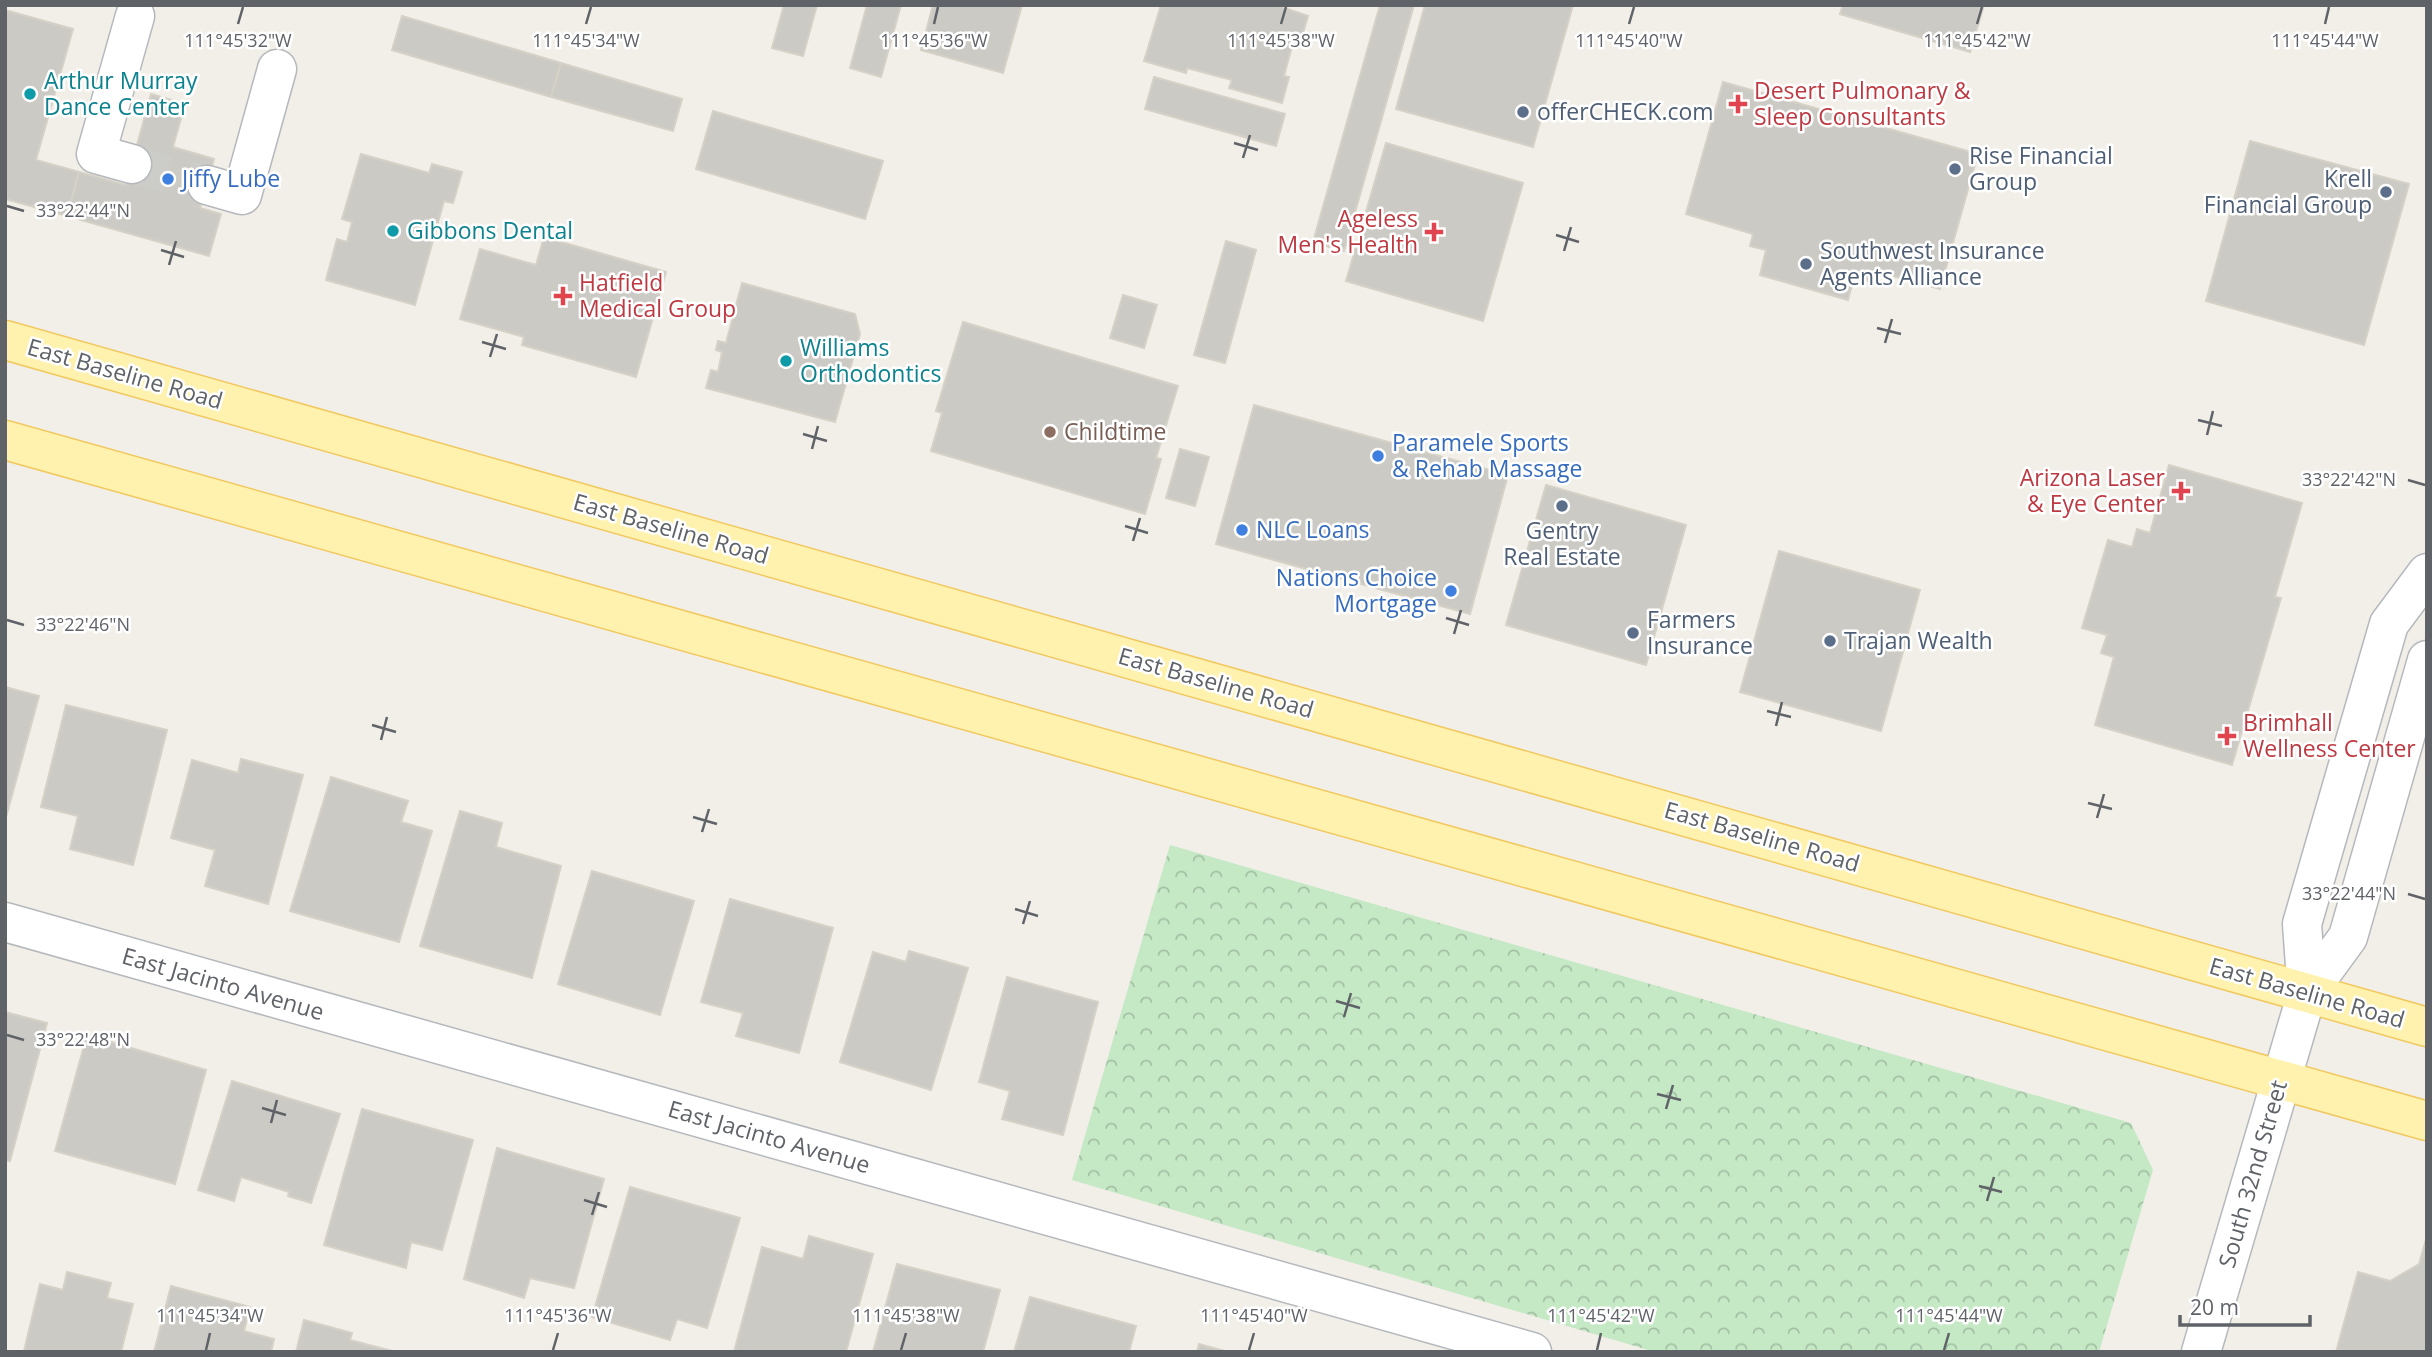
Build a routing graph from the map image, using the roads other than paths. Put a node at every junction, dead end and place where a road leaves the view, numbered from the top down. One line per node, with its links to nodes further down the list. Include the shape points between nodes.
1 (135, 16): 3 (street, via 96,154)
2 (277, 69): 4 (street, via 242,195)
3 (132, 164)
4 (207, 185)
5 (5, 340): 10 (main road, East Baseline Road)
6 (5, 440): 12 (main road)
7 (2427, 573): 10 (street, via 2389,624 2302,925)
8 (2427, 660): 10 (street, via 2348,937)
9 (5, 922): 14 (street, East Jacinto Avenue)
10 (2307, 993): 11 (main road, East Baseline Road); 12 (street, South 32nd Street)
11 (2427, 1027)
12 (2281, 1080): 13 (main road); 15 (street, South 32nd Street)
13 (2427, 1121)
14 (1532, 1352)
15 (2201, 1352)

